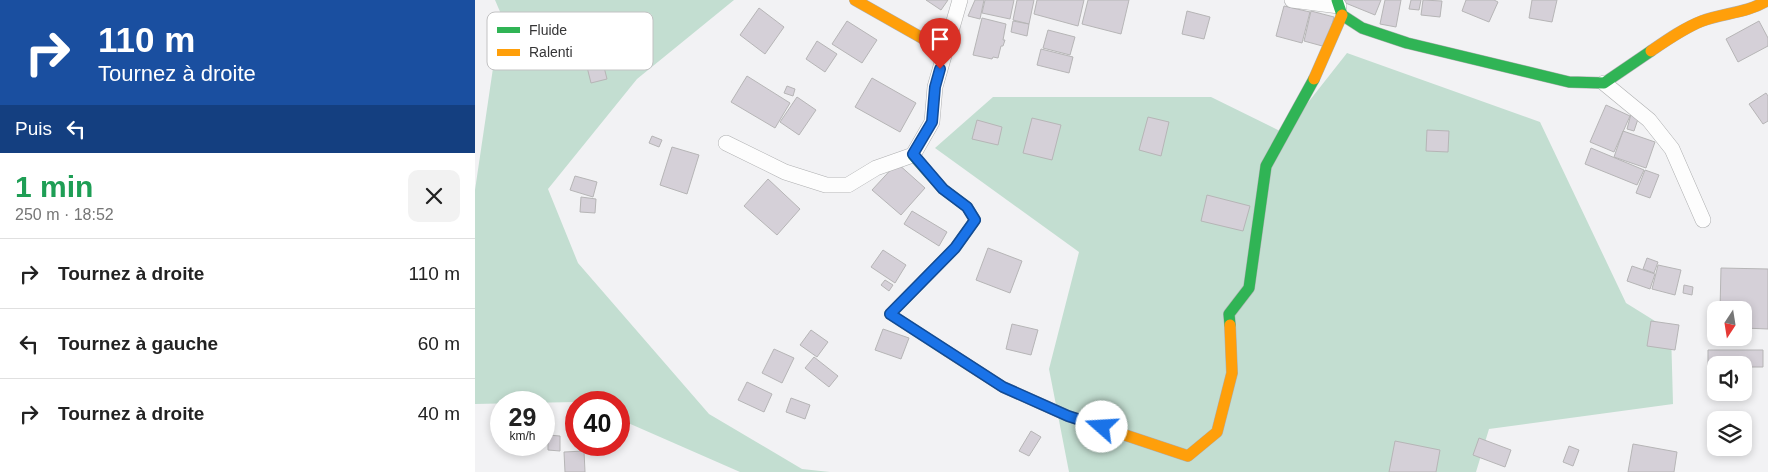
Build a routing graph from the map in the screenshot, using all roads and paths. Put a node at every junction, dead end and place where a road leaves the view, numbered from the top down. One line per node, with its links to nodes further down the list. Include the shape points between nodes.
1 (855, 0): 6 (street)
2 (960, 0): 6 (street)
3 (1292, 0): 5 (street)
4 (1767, 0): 7 (street, via 1759,6 1702,21 1674,35)
5 (1339, 7): 7 (street, via 1362,28 1407,43 1569,82); 9 (street, via 1309,92 1266,166 1249,288 1229,314 1232,373 1217,432 1188,456 1068,416 1003,387 890,314 955,248 975,220 967,207 943,189)
6 (945, 51): 9 (street, via 935,87 932,122)
7 (1603, 83): 10 (street, via 1649,120 1672,149)
8 (726, 143): 9 (street, via 785,172 826,185 848,185 876,168)
9 (913, 154)
10 (1703, 220)

